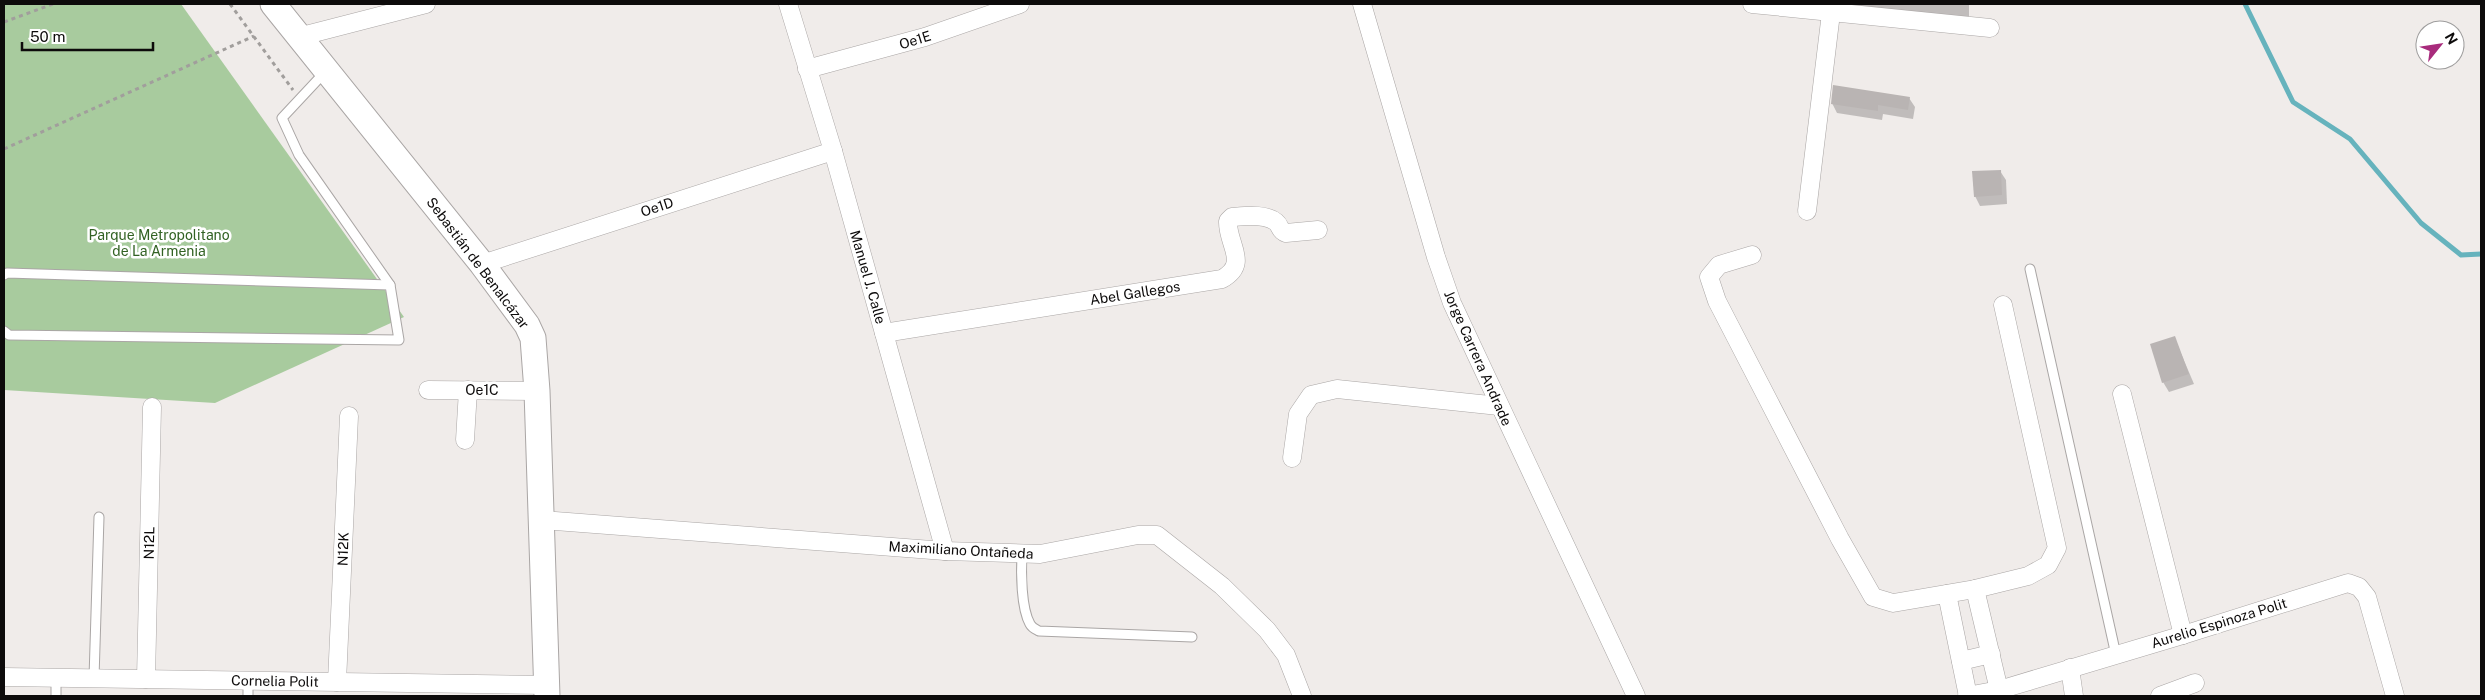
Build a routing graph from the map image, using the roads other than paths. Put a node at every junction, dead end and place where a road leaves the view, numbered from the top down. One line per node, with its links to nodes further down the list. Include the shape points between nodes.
1 (272, 4): 9 (main road, Sebastián de Benalcázar)
2 (426, 4): 9 (street)
3 (788, 4): 10 (street, Manuel J. Calle)
4 (1020, 4): 10 (street, Oe1E, via 917,39)
5 (1362, 4): 27 (street, Jorge Carrera Andrade, via 1436,257 1456,312)
6 (1752, 4): 7 (street)
7 (1831, 13): 8 (street); 13 (street)
8 (1990, 28)
9 (298, 37): 11 (main road, Sebastián de Benalcázar)
10 (807, 69): 12 (street, Manuel J. Calle)
11 (327, 70): 16 (main road, Sebastián de Benalcázar); 19 (lane, via 282,118 299,155)
12 (833, 151): 16 (street, Oe1D); 22 (street, Manuel J. Calle)
13 (1807, 211)
14 (1318, 230): 22 (street, Abel Gallegos, via 1286,234 1281,232 1276,222 1266,218 1232,217 1228,228 1237,260 1232,274 1222,279)
15 (1752, 255): 37 (street, via 1719,265 1709,277 1717,301 1872,597 1893,604)
16 (482, 264): 25 (main road, Sebastián de Benalcázar, via 528,325 535,352)
17 (2030, 269): 41 (lane)
18 (4, 275): 19 (lane)
19 (390, 285): 21 (lane, via 399,340 9,335)
20 (2003, 305): 36 (street, via 2057,548 2040,572)
21 (4, 331)
22 (884, 333): 34 (street, Manuel J. Calle)
23 (428, 390): 24 (street, Oe1C)
24 (468, 390): 25 (street, Oe1C); 30 (street)
25 (537, 391): 33 (main road, Sebastián de Benalcázar)
26 (2122, 394): 38 (street)
27 (1499, 406): 31 (street, via 1337,389 1311,396 1298,414); 56 (street, Jorge Carrera Andrade)
28 (152, 407): 47 (street, N12L)
29 (349, 416): 48 (street, N12K)
30 (465, 440)
31 (1292, 458)
32 (99, 517): 46 (lane)
33 (542, 520): 34 (street, Maximiliano Ontañeda); 51 (main road, Sebastián de Benalcázar)
34 (945, 551): 35 (street, Maximiliano Ontañeda)
35 (1022, 554): 39 (lane, via 1021,575 1028,619 1031,626 1039,630); 55 (street, Maximiliano Ontañeda, via 1040,554 1157,534 1222,586 1267,630 1286,655)
36 (1975, 589): 37 (street); 40 (street)
37 (1947, 594): 42 (street)
38 (2183, 635): 41 (street, Aurelio Espinoza Polit); 59 (street, Aurelio Espinoza Polit, via 2352,583 2367,597)
39 (1192, 637)
40 (1991, 654): 42 (street); 52 (street)
41 (2116, 655): 43 (street, Aurelio Espinoza Polit)
42 (1961, 661): 57 (street)
43 (2070, 668): 52 (street, Aurelio Espinoza Polit); 53 (street)
44 (4, 677): 45 (street, Cornelia Polit)
45 (56, 678): 46 (street, Cornelia Polit); 54 (lane)
46 (94, 678): 47 (street, Cornelia Polit)
47 (146, 679): 50 (street, Cornelia Polit)
48 (337, 682): 50 (street, Cornelia Polit); 51 (street, Cornelia Polit)
49 (2196, 683): 58 (street)
50 (248, 688)
51 (546, 690)
52 (1999, 690): 57 (street, Aurelio Espinoza Polit)
53 (2074, 695)
54 (56, 696)
55 (1302, 696)
56 (1636, 696)
57 (1967, 696)
58 (2160, 696)
59 (2395, 696)

